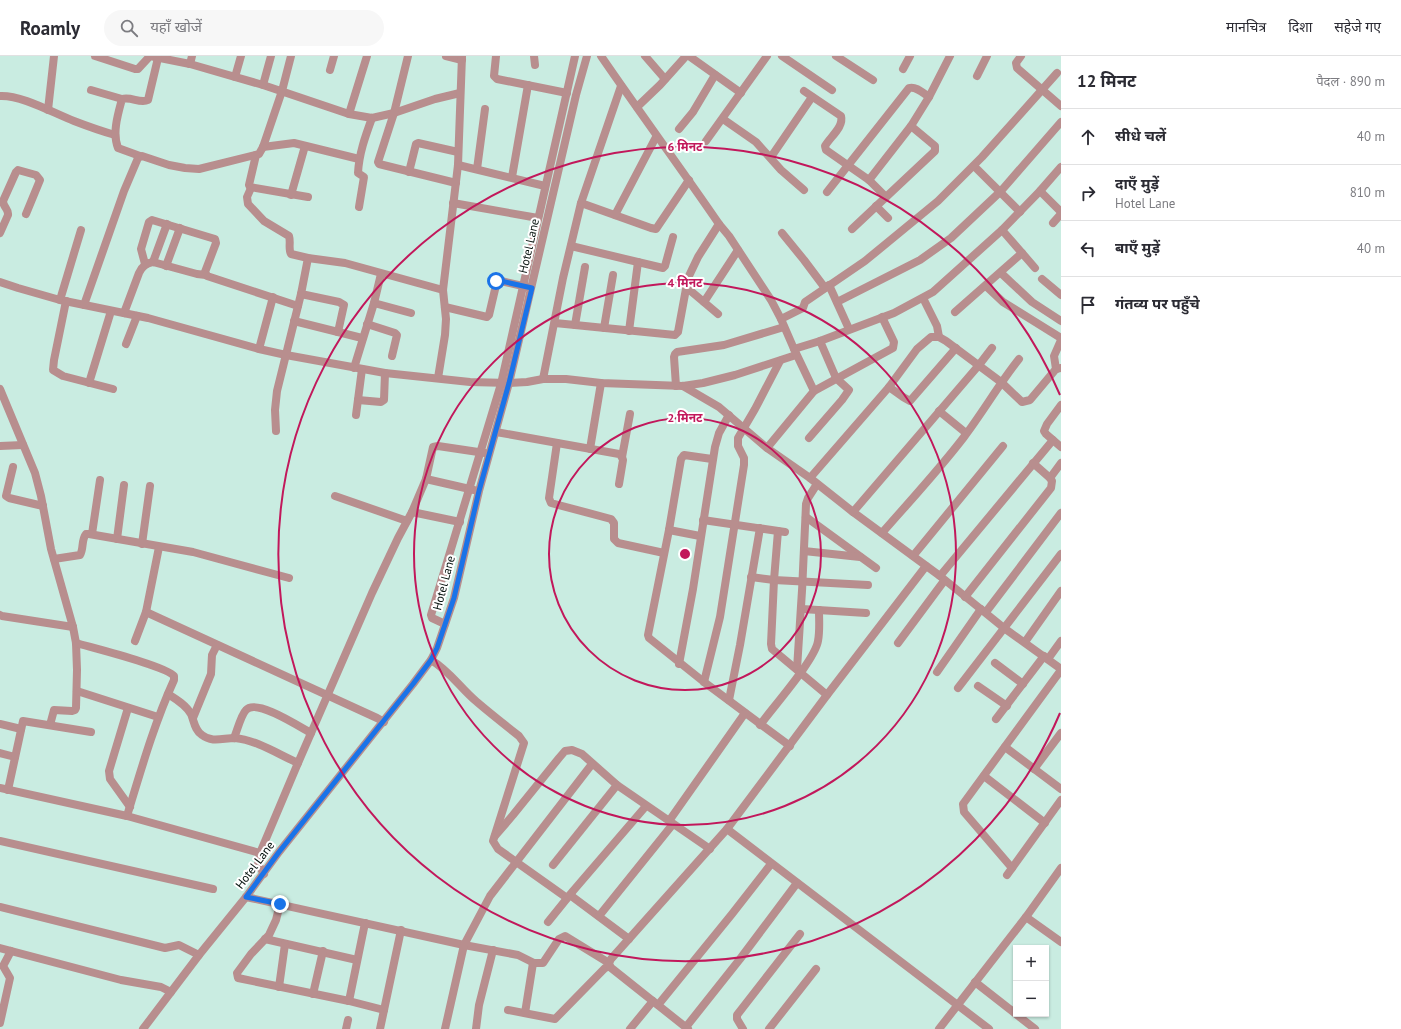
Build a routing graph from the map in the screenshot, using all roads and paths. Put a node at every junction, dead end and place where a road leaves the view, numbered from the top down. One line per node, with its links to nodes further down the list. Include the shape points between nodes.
1 (54, 56): 54 (street)
2 (95, 56): 24 (street)
3 (241, 56): 33 (street)
4 (270, 56): 36 (street)
5 (290, 56): 42 (street)
6 (334, 56): 29 (street)
7 (367, 56): 56 (street)
8 (408, 56): 55 (street)
9 (446, 56): 26 (street)
10 (496, 56): 37 (street, via 495,77)
11 (576, 56): 45 (street)
12 (588, 56): 127 (street, Hotel Lane)
13 (601, 56): 38 (street)
14 (645, 56): 34 (street)
15 (686, 56): 34 (street)
16 (689, 56): 31 (street)
17 (767, 56): 46 (street)
18 (782, 56): 41 (street)
19 (836, 56): 35 (street)
20 (910, 56): 28 (street)
21 (950, 56): 49 (street)
22 (987, 56): 32 (street)
23 (1021, 56): 39 (street, via 1016,63 1017,68)
24 (108, 58): 25 (street, via 135,70 150,56)
25 (158, 58): 27 (street); 50 (street, via 148,100 144,102)
26 (462, 58): 44 (street)
27 (191, 60): 33 (street)
28 (903, 69)
29 (330, 70)
30 (1057, 74): 39 (street)
31 (715, 76): 46 (street); 61 (street, via 693,112)
32 (976, 76)
33 (235, 77): 36 (street)
34 (665, 79): 52 (street)
35 (873, 80)
36 (263, 85): 42 (street)
37 (528, 85): 45 (street); 78 (street)
38 (621, 86): 52 (street); 92 (street)
39 (1042, 89): 51 (street); 74 (street)
40 (91, 90): 50 (street)
41 (832, 90)
42 (282, 91): 56 (street); 66 (street)
43 (804, 91): 48 (street)
44 (460, 93): 55 (street); 67 (street)
45 (567, 93): 82 (street)
46 (741, 93): 58 (street)
47 (0, 96): 54 (street)
48 (812, 97): 70 (street); 73 (street, via 841,116 841,124 825,148)
49 (929, 97): 60 (street); 73 (street, via 916,88 909,88)
50 (122, 99): 62 (street)
51 (1061, 106)
52 (637, 107): 63 (street)
53 (485, 109): 76 (street)
54 (48, 110): 62 (street)
55 (394, 113): 57 (street); 77 (street, via 378,162 381,166)
56 (349, 114): 57 (street)
57 (372, 118): 71 (street)
58 (723, 119): 64 (street); 70 (street, via 756,142)
59 (1061, 122): 85 (street)
60 (911, 126): 80 (street); 90 (street, via 935,146 935,151)
61 (679, 129)
62 (115, 135): 69 (street, via 118,148)
63 (656, 137): 79 (street); 98 (street)
64 (706, 141)
65 (304, 146): 66 (street, via 288,143); 71 (street); 88 (street)
66 (262, 147): 68 (street)
67 (458, 152): 72 (street); 77 (street, via 418,143)
68 (256, 155): 69 (street, via 199,169 169,165); 83 (street, via 249,185)
69 (140, 156): 139 (street, via 124,191)
70 (771, 157): 84 (street, via 781,170)
71 (359, 159): 93 (street, via 358,174 364,177)
72 (458, 165): 76 (street); 81 (street)
73 (848, 166): 80 (street); 87 (street)
74 (974, 166): 85 (street); 129 (street, via 900,233)
75 (1061, 167): 86 (street)
76 (477, 169): 78 (street)
77 (409, 172): 81 (street)
78 (512, 177): 82 (street)
79 (689, 180): 98 (street, via 656,229); 103 (street)
80 (869, 180): 90 (street)
81 (456, 183): 91 (street)
82 (545, 186): 99 (street)
83 (251, 188): 88 (street); 114 (street, via 247,197 248,204 264,221 289,236 290,253)
84 (804, 190)
85 (1001, 191): 95 (street); 137 (street, via 951,238 920,260)
86 (1040, 191): 95 (street); 96 (street)
87 (827, 192)
88 (292, 195): 89 (street)
89 (308, 197)
90 (886, 197): 94 (street)
91 (453, 203): 99 (street); 130 (street)
92 (581, 203): 98 (street); 111 (street)
93 (359, 206)
94 (876, 206): 100 (street); 105 (street)
95 (1020, 212): 107 (street)
96 (1061, 213): 101 (street)
97 (26, 214): 108 (street, via 40,180 36,175 18,170 3,201 8,212)
98 (615, 215)
99 (538, 218): 127 (street)
100 (888, 218)
101 (1053, 223)
102 (167, 224): 104 (street); 116 (street); 116 (street, via 150,221 141,249)
103 (719, 224): 112 (street); 128 (street, via 698,257)
104 (180, 228): 117 (street); 122 (street, via 216,240)
105 (852, 229)
106 (81, 230): 135 (street)
107 (1002, 230): 113 (street); 134 (street, via 942,285)
108 (0, 233)
109 (782, 233): 129 (street)
110 (673, 237): 115 (street, via 664,268)
111 (571, 246): 115 (street); 152 (street)
112 (738, 250): 136 (street); 149 (street)
113 (1022, 253): 119 (street); 120 (street)
114 (308, 258): 121 (street, via 345,263); 131 (street)
115 (638, 262): 158 (street)
116 (149, 263): 117 (street); 144 (street, via 139,273)
117 (166, 266): 122 (street)
118 (585, 266): 154 (street)
119 (1035, 268)
120 (1001, 273): 126 (street); 151 (street, via 1032,302)
121 (381, 274): 130 (street); 138 (street)
122 (206, 275): 133 (street)
123 (613, 275): 156 (street)
124 (1042, 279): 132 (street)
125 (0, 282): 135 (street)
126 (986, 286): 143 (street); 162 (street, via 1003,302)
127 (528, 287): 141 (street, via 496,281 490,315 487,317); 182 (street, Hotel Lane)
128 (686, 287): 136 (street); 158 (street, via 677,334)
129 (827, 287): 137 (street); 149 (street, via 805,302 803,308)
130 (443, 290): 141 (street)
131 (301, 294): 140 (street); 159 (street, via 344,305)
132 (1061, 295)
133 (273, 297): 140 (street); 167 (street)
134 (923, 298): 148 (street); 160 (street, via 937,326)
135 (63, 301): 139 (street); 181 (street, via 53,370 63,376)
136 (704, 302): 146 (street)
137 (837, 302): 157 (street)
138 (374, 303): 145 (street); 153 (street)
139 (84, 305): 142 (street)
140 (298, 306): 150 (street)
141 (445, 307): 177 (street, via 445,335)
142 (111, 311): 144 (street); 181 (street)
143 (955, 312)
144 (124, 313): 147 (street)
145 (411, 313)
146 (718, 314)
147 (137, 316): 164 (street); 167 (street)
148 (882, 317): 157 (street); 178 (street, via 894,342 893,348)
149 (781, 318): 155 (street)
150 (294, 321): 159 (street); 169 (street)
151 (1061, 321)
152 (555, 323): 154 (street); 179 (street)
153 (367, 324): 161 (street); 170 (street, via 397,335)
154 (575, 325): 156 (street)
155 (784, 327): 168 (street); 184 (street, via 724,345 677,352 674,356)
156 (604, 328): 158 (street)
157 (849, 329): 163 (street)
158 (629, 330)
159 (338, 332): 161 (street)
160 (939, 337): 165 (street); 185 (street, via 931,338 918,349)
161 (362, 338): 174 (street)
162 (1061, 339): 175 (street, via 1054,356)
163 (820, 341): 168 (street); 178 (street)
164 (126, 344)
165 (956, 348): 173 (street); 185 (street, via 910,401)
166 (992, 348): 173 (street)
167 (259, 349): 169 (street)
168 (795, 352): 172 (street); 188 (street)
169 (286, 355): 174 (street); 196 (street, via 277,390)
170 (392, 356)
171 (1019, 359): 180 (street)
172 (780, 361): 184 (street, via 735,375); 195 (street)
173 (979, 365): 180 (street); 191 (street)
174 (358, 368): 176 (street); 189 (street)
175 (1058, 369): 180 (street, via 1030,400 1024,402)
176 (385, 373): 177 (street); 189 (street, via 384,400)
177 (438, 378): 182 (street)
178 (836, 378): 188 (street); 199 (street, via 848,388 848,392)
179 (544, 379): 182 (street); 183 (street)
180 (1001, 382): 198 (street)
181 (89, 383): 187 (street)
182 (505, 383): 197 (street, Hotel Lane); 208 (street)
183 (601, 383): 184 (street); 207 (street)
184 (680, 386): 194 (street)
185 (889, 387): 217 (street)
186 (0, 388): 202 (street)
187 (113, 389)
188 (814, 391): 206 (street)
189 (358, 400): 193 (street)
190 (1061, 405): 200 (street, via 1045,428 1046,434)
191 (939, 412): 198 (street); 225 (street)
192 (630, 414): 209 (street)
193 (356, 415)
194 (729, 415): 195 (street); 210 (street, via 719,433)
195 (743, 429): 206 (street); 231 (street, via 738,438 738,446 744,458 744,465)
196 (276, 431)
197 (496, 432): 201 (street); 208 (street, Hotel Lane)
198 (966, 433): 234 (street)
199 (809, 438)
200 (1053, 440): 205 (street); 211 (street)
201 (557, 443): 207 (street); 241 (street, via 549,498 551,503 611,519 614,522 614,539 618,542)
202 (23, 445): 203 (street); 223 (street, via 35,473)
203 (0, 446)
204 (1003, 446): 243 (street)
205 (1061, 447)
206 (767, 448): 217 (street)
207 (590, 449): 209 (street, via 619,454)
208 (485, 453): 215 (street, via 434,446); 221 (street, Hotel Lane)
209 (622, 457): 218 (street)
210 (712, 459): 228 (street); 233 (street, via 682,456)
211 (1033, 463): 214 (street); 250 (street)
212 (1061, 463): 214 (street)
213 (13, 467): 223 (street, via 6,496)
214 (1050, 478): 255 (street, via 1051,488)
215 (426, 479): 221 (street); 224 (street)
216 (100, 480): 235 (street)
217 (813, 481): 225 (street); 227 (street)
218 (619, 484)
219 (124, 485): 237 (street)
220 (150, 486): 238 (street)
221 (474, 490): 230 (street); 262 (street, Hotel Lane, via 461,571)
222 (335, 496): 229 (street)
223 (42, 506): 245 (street)
224 (412, 512): 229 (street); 230 (street)
225 (853, 512): 234 (street)
226 (1061, 513): 258 (street)
227 (806, 517): 240 (street); 244 (street)
228 (703, 520): 231 (street); 236 (street)
229 (408, 521): 284 (street, via 372,593)
230 (460, 522): 262 (street, via 431,615)
231 (734, 524): 232 (street); 278 (street, via 720,617)
232 (760, 528): 248 (street); 251 (street, via 782,532)
233 (669, 530): 236 (street); 241 (street)
234 (882, 533): 243 (street)
235 (92, 534): 237 (street); 245 (street, via 86,534 84,537 80,555)
236 (700, 536): 274 (street)
237 (117, 539): 238 (street)
238 (142, 544): 239 (street)
239 (159, 547): 249 (street, via 219,558); 259 (street)
240 (804, 551): 244 (street); 252 (street)
241 (664, 553): 274 (street, via 648,635)
242 (1061, 554): 264 (street)
243 (913, 556): 246 (street)
244 (861, 558): 247 (street)
245 (54, 559): 263 (street)
246 (926, 566): 250 (street); 285 (street)
247 (876, 568)
248 (751, 577): 251 (street); 286 (street)
249 (289, 578)
250 (942, 579): 255 (street); 269 (street)
251 (774, 580): 252 (street); 276 (street, via 772,649)
252 (802, 582): 253 (street); 256 (street)
253 (868, 585)
254 (1061, 591): 267 (street)
255 (965, 597): 258 (street)
256 (802, 609): 257 (street); 276 (street)
257 (819, 610): 260 (street); 276 (street, via 818,642 813,654)
258 (983, 611): 264 (street); 277 (street)
259 (146, 612): 265 (street); 270 (street)
260 (866, 614)
261 (0, 615): 263 (street)
262 (441, 622): 272 (street, Hotel Lane, via 437,648)
263 (73, 626): 268 (street)
264 (1004, 628): 267 (street); 281 (street)
265 (135, 641)
266 (1061, 641): 271 (street)
267 (1025, 642): 271 (street)
268 (76, 643): 282 (street); 283 (street, via 172,673 174,678)
269 (898, 643)
270 (217, 645): 284 (street); 291 (street, via 211,658 211,674)
271 (1046, 657): 275 (street); 279 (street)
272 (431, 660): 292 (street, Hotel Lane); 320 (street, via 440,665 524,743)
273 (995, 663): 279 (street)
274 (679, 664): 278 (street)
275 (1061, 669): 303 (street)
276 (799, 670): 285 (street); 296 (street)
277 (938, 672)
278 (704, 682): 286 (street)
279 (1023, 684): 287 (street)
280 (978, 686): 287 (street)
281 (958, 688)
282 (77, 691): 288 (street); 295 (street, via 75,710 54,710)
283 (168, 694): 290 (street); 291 (street, via 185,706)
284 (327, 695): 292 (street); 299 (street)
285 (827, 695): 302 (street)
286 (729, 700): 289 (street)
287 (1006, 706): 293 (street)
288 (128, 708): 290 (street); 315 (street, via 109,771 110,778)
289 (746, 713): 296 (street); 317 (street)
290 (158, 717): 315 (street)
291 (193, 718): 301 (street, via 201,735 215,740)
292 (380, 720): 328 (street, Hotel Lane, via 279,852)
293 (996, 720)
294 (0, 724): 297 (street)
295 (50, 725): 297 (street, via 23,721); 298 (street)
296 (760, 725): 302 (street)
297 (21, 729): 305 (street)
298 (91, 732)
299 (311, 733): 301 (street, via 269,711 251,707 246,710); 306 (street)
300 (1061, 733): 308 (street)
301 (234, 738): 306 (street, via 258,744)
302 (790, 746): 319 (street)
303 (1005, 747): 308 (street); 309 (street)
304 (0, 753): 305 (street)
305 (15, 757): 311 (street)
306 (298, 763): 323 (street)
307 (592, 764): 310 (street); 320 (street, via 576,751 565,751); 324 (street)
308 (1034, 769): 312 (street)
309 (984, 776): 318 (street); 318 (street, via 965,801 964,812 1009,872)
310 (616, 785): 314 (street); 326 (street)
311 (4, 789): 316 (street)
312 (1061, 789)
313 (1061, 800): 318 (street)
314 (646, 806): 317 (street); 331 (street)
315 (130, 807): 316 (street)
316 (127, 816): 323 (street)
317 (671, 823): 322 (street); 335 (street)
318 (1045, 823)
319 (727, 829): 322 (street); 325 (street)
320 (494, 836): 324 (street, via 493,841 498,849)
321 (0, 841): 330 (street)
322 (710, 849): 342 (street)
323 (260, 853): 328 (street, via 258,860)
324 (516, 863): 331 (street); 345 (street, via 490,896)
325 (771, 864): 329 (street); 360 (street)
326 (553, 865)
327 (1061, 868): 336 (street)
328 (261, 871): 332 (street, Hotel Lane)
329 (797, 883): 361 (street); 367 (street)
330 (213, 889)
331 (569, 896): 335 (street); 337 (street)
332 (246, 897): 333 (street); 350 (street, Hotel Lane)
333 (280, 904): 338 (street); 341 (street, via 273,926)
334 (0, 907): 350 (street, via 165,948 179,945)
335 (599, 916): 342 (street)
336 (1026, 917): 343 (street); 355 (street)
337 (548, 922)
338 (365, 923): 339 (street); 351 (street)
339 (401, 930): 345 (street); 362 (street)
340 (800, 934): 374 (street, via 737,1015)
341 (264, 939): 344 (street); 356 (street, via 237,976)
342 (629, 939): 353 (street)
343 (1060, 939)
344 (285, 944): 349 (street); 356 (street)
345 (464, 945): 347 (street); 371 (street)
346 (0, 948): 348 (street)
347 (493, 950): 352 (street, via 523,956); 372 (street)
348 (11, 951): 357 (street); 366 (street, via 3,966 10,978)
349 (323, 951): 351 (street); 358 (street)
350 (193, 952): 357 (street, Hotel Lane)
351 (358, 960): 359 (street)
352 (533, 963): 353 (street, via 543,964 559,939 565,936); 364 (street)
353 (609, 964): 360 (street); 364 (street, via 555,1019)
354 (816, 969): 375 (street)
355 (975, 982): 361 (street); 378 (street)
356 (279, 987): 358 (street)
357 (167, 990): 368 (street, Hotel Lane)
358 (313, 994): 359 (street)
359 (349, 1001): 362 (street)
360 (656, 1003): 367 (street); 373 (street)
361 (957, 1005): 376 (street); 377 (street)
362 (384, 1010): 370 (street)
363 (508, 1010): 364 (street)
364 (525, 1013)
365 (348, 1020): 369 (street)
366 (0, 1023)
367 (687, 1028)
368 (143, 1029)
369 (346, 1029)
370 (380, 1029)
371 (445, 1029)
372 (476, 1029)
373 (630, 1029)
374 (743, 1029)
375 (769, 1029)
376 (939, 1029)
377 (989, 1029)
378 (1035, 1029)

